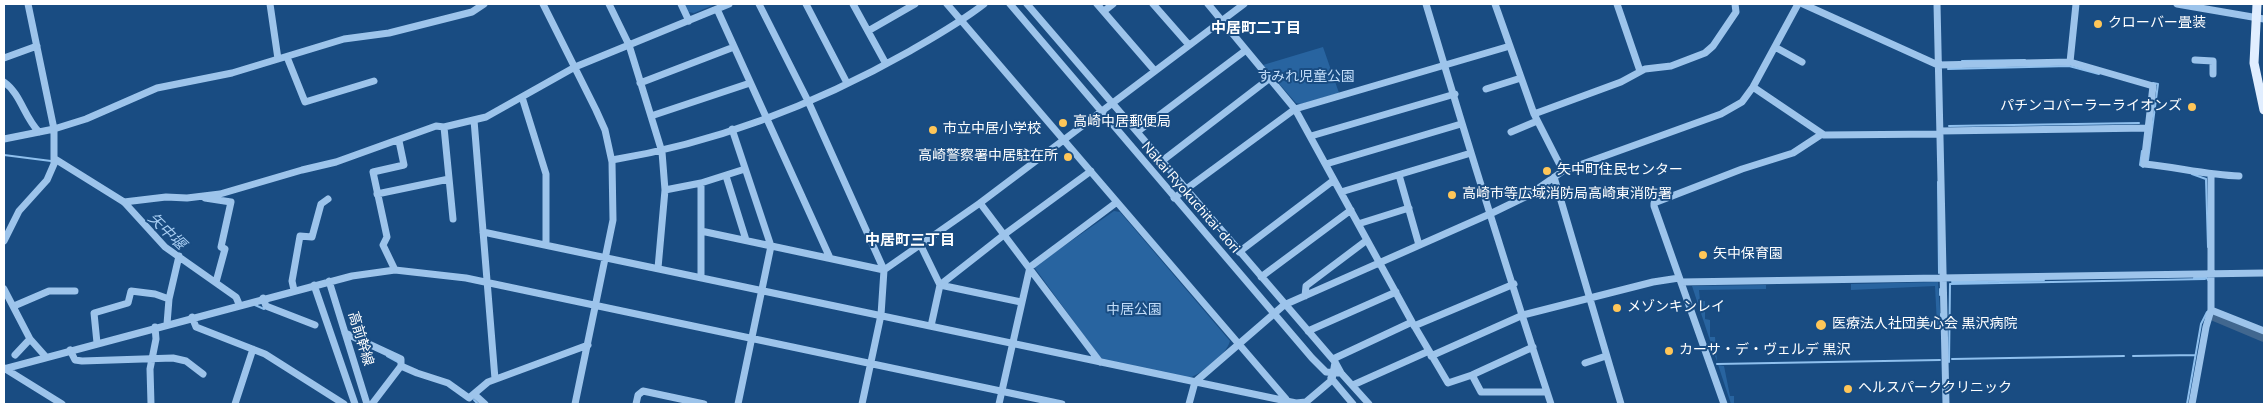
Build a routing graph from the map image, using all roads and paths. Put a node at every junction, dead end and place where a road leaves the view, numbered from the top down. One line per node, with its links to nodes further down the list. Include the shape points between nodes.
1 (28, 4): 40 (street)
2 (270, 4): 47 (street)
3 (543, 4): 54 (street)
4 (609, 4): 38 (street)
5 (680, 4): 35 (street)
6 (729, 4): 31 (street)
7 (759, 4): 69 (street)
8 (806, 4): 64 (street)
9 (853, 4): 37 (street)
10 (915, 4): 37 (street)
11 (947, 4): 36 (street)
12 (984, 4): 36 (street)
13 (1010, 4): 73 (street, Nakai Ryokuchitai-dori)
14 (1027, 4): 70 (street, Nakai Ryokuchitai-dori)
15 (1097, 4): 32 (street)
16 (1113, 4): 32 (street)
17 (1154, 4): 39 (street)
18 (1208, 4): 34 (street)
19 (1244, 4): 34 (street)
20 (1426, 4): 52 (street)
21 (1495, 4): 41 (street)
22 (1617, 4): 56 (street)
23 (1735, 4): 56 (street, via 1736,12 1705,53 1671,66)
24 (1798, 4): 43 (street)
25 (1803, 4): 53 (street)
26 (1937, 4): 53 (street)
27 (2076, 4): 50 (street)
28 (2177, 4): 33 (street)
29 (2257, 4): 33 (main road)
30 (481, 5): 45 (street, via 472,12 389,33 344,39)
31 (717, 9): 35 (street); 42 (street)
32 (1104, 12): 55 (street)
33 (2260, 19): 72 (main road, via 2254,64)
34 (1222, 20): 39 (street); 44 (street)
35 (689, 21): 38 (street)
36 (962, 21): 51 (street); 91 (street)
37 (868, 31): 51 (street)
38 (629, 45): 54 (street); 62 (street)
39 (1189, 45): 55 (street)
40 (36, 46): 46 (street); 82 (street)
41 (1510, 46): 52 (street); 59 (street)
42 (734, 47): 62 (street); 63 (street)
43 (1774, 47): 49 (street); 65 (street)
44 (1246, 50): 58 (street); 85 (street)
45 (286, 57): 47 (street); 60 (street, via 305,102)
46 (4, 58)
47 (278, 59): 82 (street, via 232,74 157,88 105,112)
48 (2195, 60): 57 (street, via 2213,61)
49 (1802, 62)
50 (2070, 62): 53 (street); 81 (street, via 2153,86)
51 (886, 64): 64 (street)
52 (1444, 65): 67 (street); 71 (street)
53 (1938, 65): 87 (street)
54 (575, 67): 68 (street); 96 (street, via 596,110)
55 (1155, 71): 70 (street)
56 (1640, 72): 74 (street)
57 (2213, 74)
58 (1270, 78): 71 (street); 97 (street)
59 (1521, 78): 66 (street); 74 (street)
60 (374, 81)
61 (4, 82): 84 (street, via 12,88)
62 (640, 82): 75 (street)
63 (750, 83): 75 (street); 76 (street)
64 (847, 83): 69 (street)
65 (1753, 87): 88 (street); 100 (street, via 1742,102 1721,114)
66 (1486, 89)
67 (1454, 94): 79 (street); 89 (street)
68 (522, 97): 77 (street); 131 (street, via 546,174)
69 (808, 101): 76 (street); 143 (street)
70 (1112, 103): 73 (street); 85 (street, Nakai Ryokuchitai-dori)
71 (1296, 109): 89 (street); 110 (street)
72 (2264, 110)
73 (1100, 112): 91 (street); 115 (street, Nakai Ryokuchitai-dori)
74 (1534, 114): 78 (street)
75 (651, 116): 93 (street)
76 (766, 118): 83 (street); 138 (street)
77 (474, 120): 80 (street); 126 (street)
78 (1537, 121): 86 (street); 100 (street)
79 (1462, 124): 94 (street); 98 (street)
80 (444, 127): 92 (street, via 436,126); 107 (street)
81 (2149, 128): 87 (street); 103 (street, via 2144,164 2191,169)
82 (54, 129): 84 (street); 95 (street)
83 (732, 129): 93 (street); 99 (street)
84 (39, 132): 90 (street)
85 (1137, 132): 97 (street, Nakai Ryokuchitai-dori)
86 (1511, 132)
87 (1940, 132): 88 (street); 148 (street)
88 (1822, 134): 149 (street, via 1793,153 1654,203)
89 (1311, 136): 98 (street)
90 (4, 139)
91 (1064, 139): 101 (street); 119 (street)
92 (399, 141): 113 (street, via 404,165 373,172); 114 (street, via 220,194)
93 (662, 152): 96 (street); 111 (street)
94 (1471, 153): 102 (street); 122 (street)
95 (55, 159): 117 (street); 130 (street, via 46,180 19,211)
96 (612, 160): 137 (street, via 613,220)
97 (1162, 161): 110 (street, Nakai Ryokuchitai-dori)
98 (1326, 164): 108 (street)
99 (744, 169): 104 (street); 133 (street)
100 (1562, 171): 106 (street)
101 (1091, 172): 118 (street); 127 (street)
102 (1399, 174): 112 (street); 120 (street)
103 (2211, 175): 105 (street); 145 (street)
104 (726, 176): 109 (street); 128 (street)
105 (2239, 176)
106 (1554, 177): 122 (street, via 1527,196); 164 (street)
107 (449, 179): 113 (street); 123 (street)
108 (1334, 180): 112 (street); 135 (street)
109 (701, 183): 111 (street); 125 (street)
110 (1185, 189): 115 (street); 135 (street, Nakai Ryokuchitai-dori)
111 (665, 190): 141 (street)
112 (1341, 192): 121 (street)
113 (377, 194): 142 (street, via 386,237 383,245)
114 (194, 197): 117 (street); 151 (street, via 231,202 221,248 225,249)
115 (1174, 198): 171 (street, Nakai Ryokuchitai-dori)
116 (328, 199): 157 (street, via 321,204 312,237 300,236 292,281)
117 (124, 202): 136 (street, via 161,243)
118 (1117, 202): 140 (street); 188 (street)
119 (980, 203): 127 (street); 134 (street)
120 (1409, 208): 124 (street); 132 (street)
121 (1351, 210): 124 (street); 147 (street)
122 (1492, 213): 132 (street); 153 (street)
123 (453, 219)
124 (1358, 224): 129 (street)
125 (701, 231): 128 (street); 146 (street)
126 (483, 232): 131 (street); 152 (street)
127 (1004, 234): 140 (street); 155 (street)
128 (746, 240): 133 (street)
129 (1367, 240): 139 (street); 161 (street, via 1306,286)
130 (4, 241)
131 (546, 244): 137 (street)
132 (1419, 245): 139 (street)
133 (771, 246): 138 (street); 158 (street)
134 (921, 246): 143 (street); 155 (street)
135 (1239, 252): 147 (street, Nakai Ryokuchitai-dori)
136 (179, 256): 151 (street); 163 (street)
137 (606, 257): 141 (street); 168 (street)
138 (830, 258): 143 (street)
139 (1380, 263): 160 (street); 161 (street)
140 (1030, 267): 165 (street); 198 (street)
141 (658, 268): 146 (street)
142 (395, 270): 150 (street); 152 (street)
143 (884, 270): 172 (street)
144 (2264, 273): 145 (street)
145 (2212, 274): 148 (street); 170 (street)
146 (701, 277): 158 (street)
147 (1261, 277): 167 (street, Nakai Ryokuchitai-dori)
148 (1944, 279): 149 (street); 236 (street)
149 (1680, 280): 164 (street); 235 (street)
150 (329, 281): 154 (street); 182 (street, 高前幹線)
151 (216, 282): 166 (street, via 236,297)
152 (487, 282): 168 (street); 206 (street)
153 (1514, 284): 173 (street); 176 (street)
154 (314, 285): 157 (street); 219 (street, 高前幹線)
155 (940, 285): 165 (street); 178 (street)
156 (4, 289): 169 (street)
157 (294, 290): 162 (street)
158 (762, 290): 172 (street); 184 (street)
159 (75, 291): 169 (street, via 50,291)
160 (1396, 292): 176 (street); 180 (street)
161 (1305, 296): 167 (street)
162 (263, 298): 166 (street); 177 (street, via 266,306)
163 (169, 299): 175 (street); 185 (street, via 131,291 128,303 94,312)
164 (1588, 299): 173 (street); 194 (street)
165 (1021, 302): 187 (street)
166 (239, 304): 174 (street)
167 (1284, 304): 171 (street); 180 (street, Nakai Ryokuchitai-dori)
168 (596, 305): 184 (street); 186 (street)
169 (14, 306): 183 (street)
170 (2211, 310): 181 (street); 237 (street)
171 (1273, 314): 188 (street); 204 (street, Nakai Ryokuchitai-dori, via 1326,372)
172 (881, 315): 178 (street); 200 (street)
173 (1523, 315): 189 (street); 192 (street)
174 (192, 317): 175 (street); 190 (street, via 196,326)
175 (167, 324): 179 (street)
176 (1413, 324): 192 (street); 197 (street)
177 (315, 325)
178 (931, 326): 187 (street)
179 (155, 327): 185 (street); 196 (street)
180 (1308, 331): 197 (street, Nakai Ryokuchitai-dori)
181 (2264, 331)
182 (345, 333): 201 (street, via 398,357); 220 (street, 高前幹線)
183 (30, 339): 193 (street); 195 (street)
184 (751, 339): 200 (street); 226 (street)
185 (97, 343): 191 (street)
186 (588, 344): 206 (street); 223 (street)
187 (1012, 344): 198 (street); 209 (street)
188 (1238, 344): 207 (street); 213 (street)
189 (1533, 347): 205 (street); 210 (street)
190 (254, 349): 217 (street); 218 (street)
191 (70, 350): 195 (street); 196 (street, via 75,360 82,361)
192 (1430, 353): 205 (street, via 1448,383); 208 (street)
193 (15, 355)
194 (1606, 356): 199 (street); 234 (street)
195 (46, 357): 202 (street)
196 (152, 358): 203 (street, via 186,361); 216 (street)
197 (1334, 360): 204 (street, Nakai Ryokuchitai-dori)
198 (1100, 362): 207 (street)
199 (1584, 363)
200 (872, 365): 209 (street); 227 (street)
201 (401, 366): 212 (street, via 448,383 466,397); 221 (street)
202 (4, 368): 211 (street)
203 (203, 374)
204 (1336, 375): 208 (street, Nakai Ryokuchitai-dori); 213 (street, via 1302,404); 231 (street)
205 (1472, 375): 210 (street, via 1481,392)
206 (495, 379): 212 (street)
207 (1195, 382): 213 (street); 230 (street)
208 (1353, 385): 232 (street, Nakai Ryokuchitai-dori)
209 (1003, 392): 228 (street); 229 (street)
210 (1547, 392): 233 (street)
211 (44, 393): 214 (street); 215 (street)
212 (474, 394): 222 (street)
213 (1286, 399)
214 (47, 404)
215 (62, 404)
216 (151, 404)
217 (235, 404)
218 (344, 404)
219 (355, 404)
220 (367, 404)
221 (372, 404)
222 (485, 404)
223 (575, 404)
224 (636, 404): 225 (street, via 638,395 643,391)
225 (704, 404)
226 (738, 404)
227 (862, 404)
228 (1000, 404)
229 (1062, 404)
230 (1189, 404)
231 (1353, 404)
232 (1369, 404)
233 (1551, 404)
234 (1621, 404)
235 (1724, 404)
236 (1946, 404)
237 (2192, 404)

